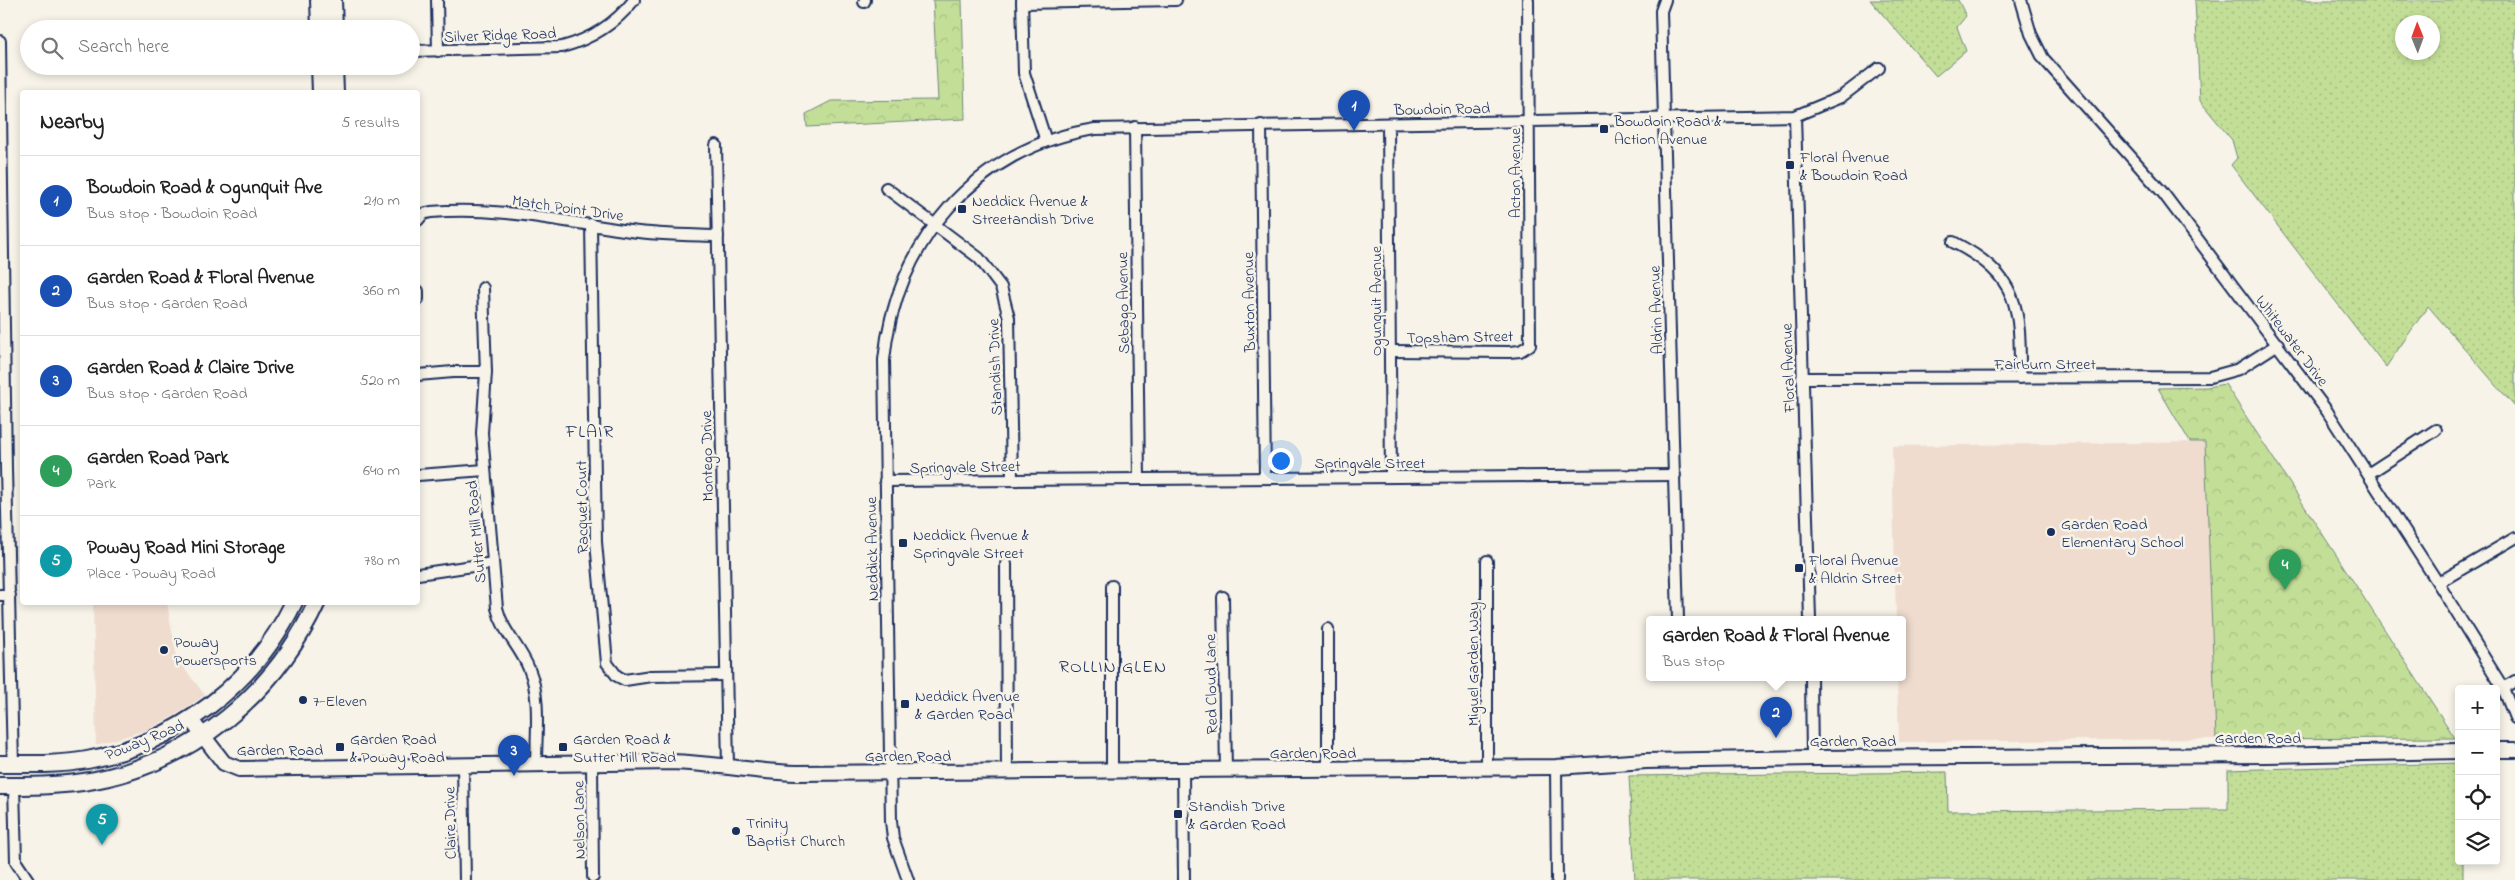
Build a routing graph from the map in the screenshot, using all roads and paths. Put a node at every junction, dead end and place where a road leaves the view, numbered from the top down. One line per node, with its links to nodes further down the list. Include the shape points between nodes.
1 (320, 0): 11 (main road)
2 (333, 0): 12 (main road)
3 (437, 0): 15 (street)
4 (634, 0): 15 (street, Silver Ridge Road, via 604,29 562,47)
5 (1147, 0): 6 (street); 10 (street)
6 (1176, 0)
7 (1528, 0): 23 (street, Acton Avenue)
8 (1664, 0): 22 (street, Aldrin Avenue, via 1661,11)
9 (2022, 0): 36 (street, Whitewater Drive, via 2026,20 2043,58 2164,194)
10 (1022, 1): 27 (street, via 1024,73)
11 (320, 20)
12 (334, 20)
13 (0, 42): 60 (street)
14 (420, 51): 15 (street, Silver Ridge Road)
15 (438, 51)
16 (1879, 68): 21 (street, Bowdoin Road, via 1841,98)
17 (320, 75): 19 (main road)
18 (334, 75): 20 (main road)
19 (321, 90)
20 (335, 90)
21 (1795, 116): 22 (street, Bowdoin Road); 41 (street, Floral Avenue)
22 (1665, 119): 23 (street, Bowdoin Road); 47 (street, Aldrin Avenue)
23 (1529, 122): 24 (street, Bowdoin Road); 37 (street, Acton Avenue)
24 (1388, 124): 25 (street, Bowdoin Road); 38 (street, Ogunquit Avenue)
25 (1261, 125): 26 (street, Bowdoin Road); 49 (street, Buxton Avenue)
26 (1135, 127): 27 (street, Bowdoin Road, via 1080,131); 50 (street, Sebago Avenue)
27 (1046, 141): 32 (street, Bowdoin Road, via 1009,157 983,174)
28 (716, 145): 33 (street, Montego Drive)
29 (886, 188): 32 (street, Standish Drive)
30 (420, 218): 31 (street, Match Point Drive, via 430,212 494,212)
31 (591, 224): 33 (street, Match Point Drive, via 648,233); 67 (street, Racquet Court, via 596,542 607,663 617,676 625,680 651,676)
32 (935, 226): 51 (street, Standish Drive, via 978,258 1001,288 1006,302); 52 (street, Neddick Avenue, via 915,252 888,326 884,360)
33 (718, 236): 67 (street, Montego Drive)
34 (1953, 242): 42 (street, via 1977,255 2009,288 2018,316)
35 (483, 288): 39 (street, Sutter Mill Road)
36 (2278, 344): 42 (street, Fairburn Street, via 2239,369 2210,377); 45 (street, Whitewater Drive)
37 (1530, 345): 38 (street, Topsham Street, via 1520,351 1509,352)
38 (1390, 351): 48 (street, Ogunquit Avenue)
39 (486, 372): 40 (street); 44 (street, Sutter Mill Road, via 482,433)
40 (420, 375)
41 (1802, 378): 42 (street, Fairburn Street); 65 (street, Floral Avenue)
42 (2020, 378)
43 (2436, 430): 45 (street)
44 (485, 470): 46 (street); 55 (street, Sutter Mill Road)
45 (2368, 474): 58 (street, Whitewater Drive)
46 (420, 475)
47 (1675, 475): 48 (street, Springvale Street); 64 (street, Aldrin Avenue)
48 (1391, 477): 49 (street, Springvale Street)
49 (1265, 478): 50 (street, Springvale Street)
50 (1139, 479): 51 (street, Springvale Street)
51 (1012, 480): 52 (street, Springvale Street)
52 (885, 481): 91 (street, Neddick Avenue)
53 (2515, 538): 58 (street)
54 (1487, 560): 85 (street, Miguel Garden Way)
55 (493, 562): 57 (street); 81 (street, Sutter Mill Road, via 500,617 507,635 529,667 534,683)
56 (1006, 564): 89 (street)
57 (420, 574)
58 (2438, 583): 70 (street, Whitewater Drive)
59 (1112, 586): 90 (street)
60 (5, 595): 80 (street)
61 (1223, 597): 88 (street, Red Cloud Lane)
62 (292, 605): 72 (main road, Poway Road, via 254,665 228,692)
63 (316, 605): 73 (main road, Poway Road, via 302,633 270,678 227,720)
64 (1678, 616)
65 (1810, 616)
66 (1328, 630): 86 (street)
67 (725, 675): 83 (street, Montego Drive)
68 (1811, 681): 78 (street)
69 (2515, 681): 70 (street)
70 (2503, 688): 71 (street, Whitewater Drive)
71 (2515, 718)
72 (192, 720): 73 (street, Garden Road); 74 (main road, Poway Road)
73 (204, 736): 82 (street, Garden Road, via 224,763 239,769); 93 (main road, Poway Road, via 154,762 110,777 68,784)
74 (125, 750): 80 (main road, Poway Road, via 85,760); 93 (main road, via 119,757 101,765 19,774)
75 (2500, 750): 76 (street)
76 (2515, 750)
77 (2455, 751): 78 (street, Garden Road)
78 (1812, 758): 84 (street, Garden Road, via 1646,761)
79 (592, 763): 81 (street, Garden Road); 83 (street, Garden Road, via 677,762); 94 (street, Nelson Lane)
80 (7, 764): 92 (main road, via 8,773)
81 (536, 764): 82 (street, Garden Road)
82 (462, 765): 96 (street, Claire Drive)
83 (728, 767): 91 (street, Garden Road, via 764,772)
84 (1556, 767): 85 (street, Garden Road); 99 (street)
85 (1487, 768): 86 (street, Garden Road)
86 (1328, 769): 88 (street, Garden Road)
87 (1183, 770): 88 (street, Garden Road); 90 (street, Garden Road); 98 (street)
88 (1226, 770)
89 (1007, 771): 90 (street, Garden Road); 91 (street, Garden Road)
90 (1112, 771)
91 (889, 772): 97 (street, Neddick Avenue, via 891,830)
92 (0, 776)
93 (7, 786): 95 (street, via 16,862)
94 (593, 877)
95 (28, 880)
96 (465, 880)
97 (908, 880)
98 (1184, 880)
99 (1557, 880)

